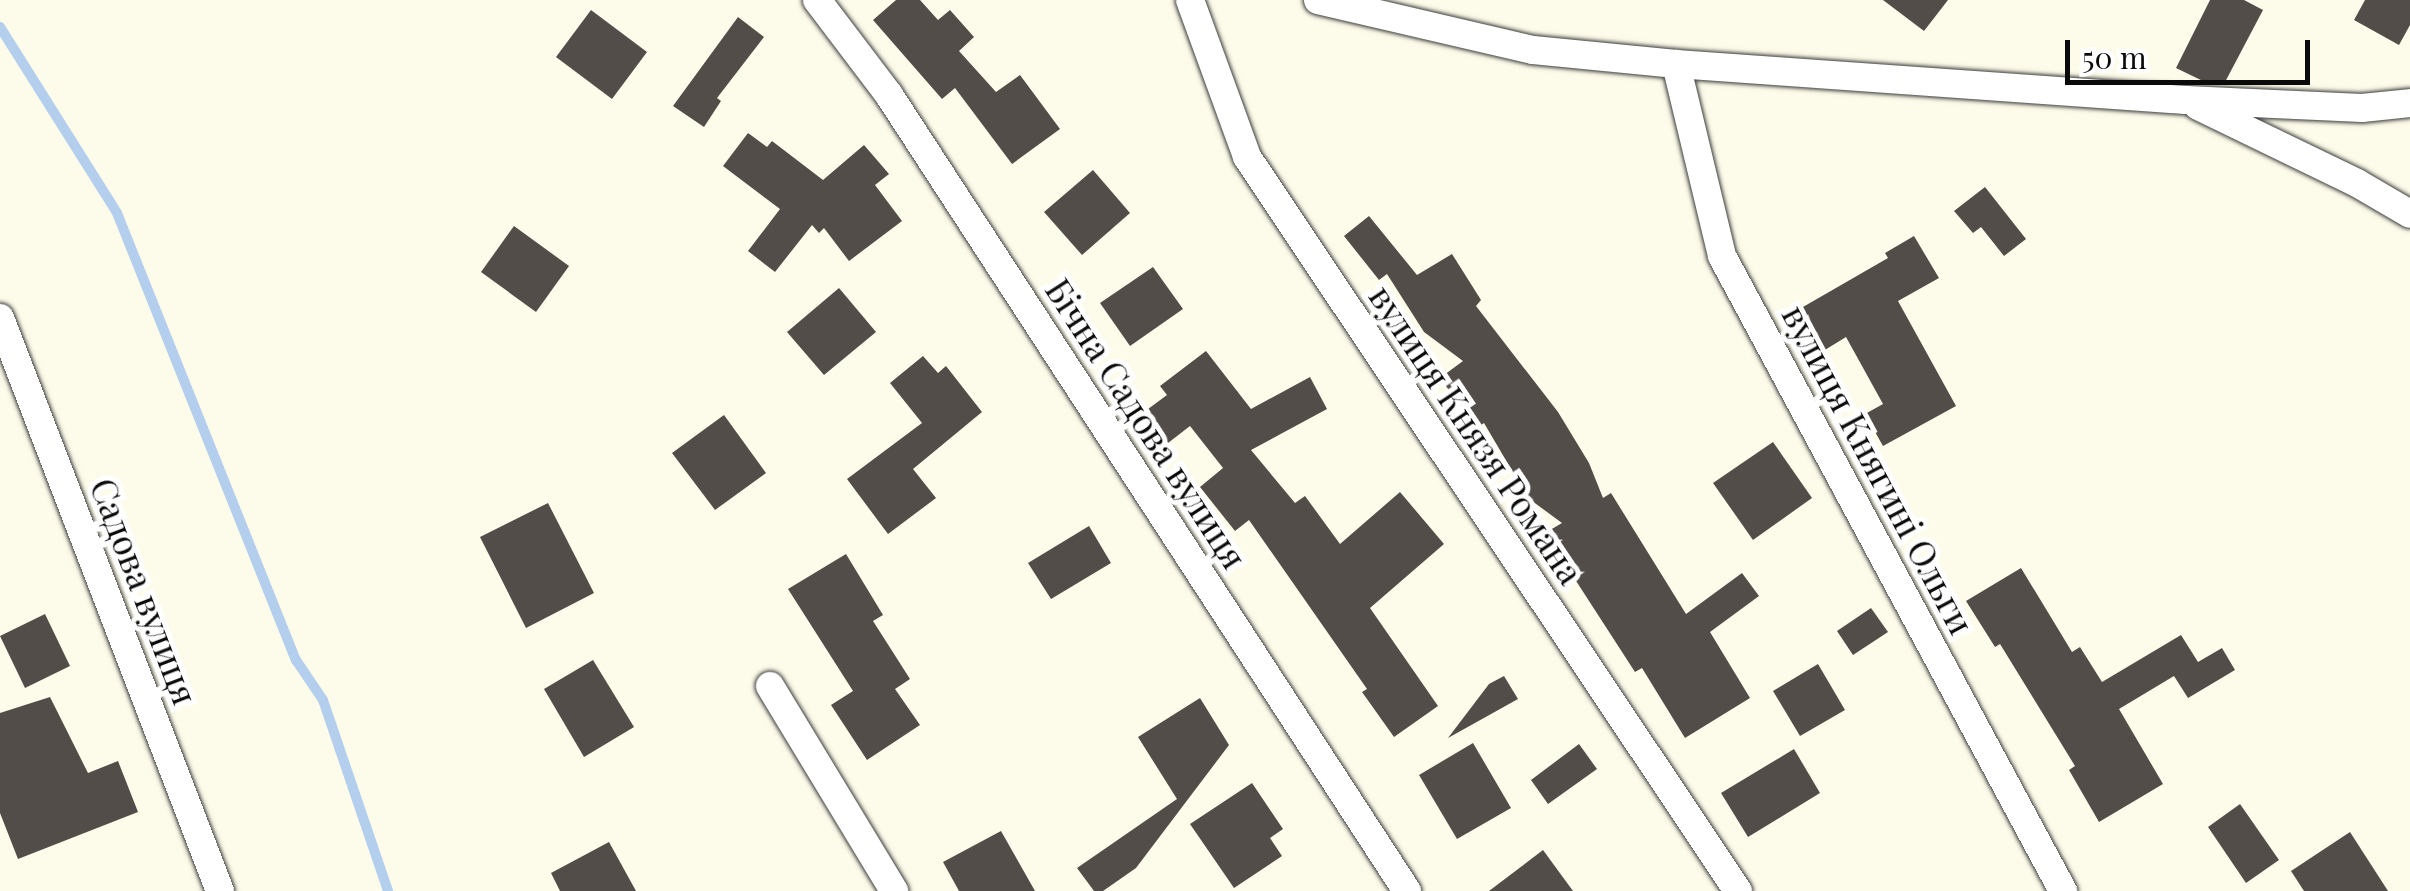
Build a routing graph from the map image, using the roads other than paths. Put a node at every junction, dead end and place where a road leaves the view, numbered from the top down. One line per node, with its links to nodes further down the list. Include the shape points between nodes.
1 (817, 0): 12 (street, Бічна Садова вулиця, via 900,112)
2 (1190, 0): 13 (street, вулиця Князя Романа, via 1248,157)
3 (1318, 0): 4 (street, via 1533,50)
4 (1676, 64): 5 (street); 14 (street, вулиця Княгині Ольги, via 1722,256)
5 (2186, 100): 6 (street, via 2362,108); 7 (street)
6 (2410, 103)
7 (2410, 214)
8 (0, 318): 10 (street, Садова вулиця)
9 (770, 686): 11 (street)
10 (220, 891)
11 (894, 891)
12 (1407, 891)
13 (1738, 891)
14 (2063, 891)

